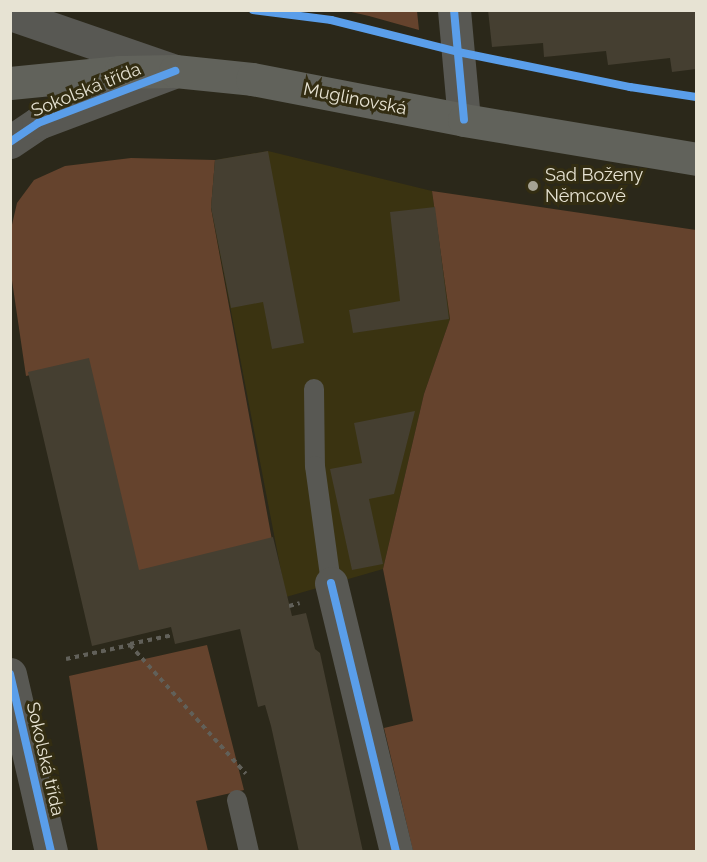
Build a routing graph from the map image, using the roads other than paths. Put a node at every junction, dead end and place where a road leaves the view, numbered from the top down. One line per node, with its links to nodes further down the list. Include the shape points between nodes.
1 (454, 10): 5 (street)
2 (10, 14): 3 (street)
3 (175, 71): 4 (main road, Muglinovská); 5 (main road, Muglinovská, via 252,79); 6 (street, Sokolská třída, via 38,123)
4 (10, 83)
5 (464, 120): 7 (main road, Muglinovská)
6 (10, 142)
7 (696, 159)
8 (314, 389): 9 (lane, via 315,466)
9 (331, 583): 14 (street)
10 (10, 674): 12 (street, Sokolská třída)
11 (237, 800): 13 (lane)
12 (51, 852)
13 (249, 852)
14 (396, 852)

